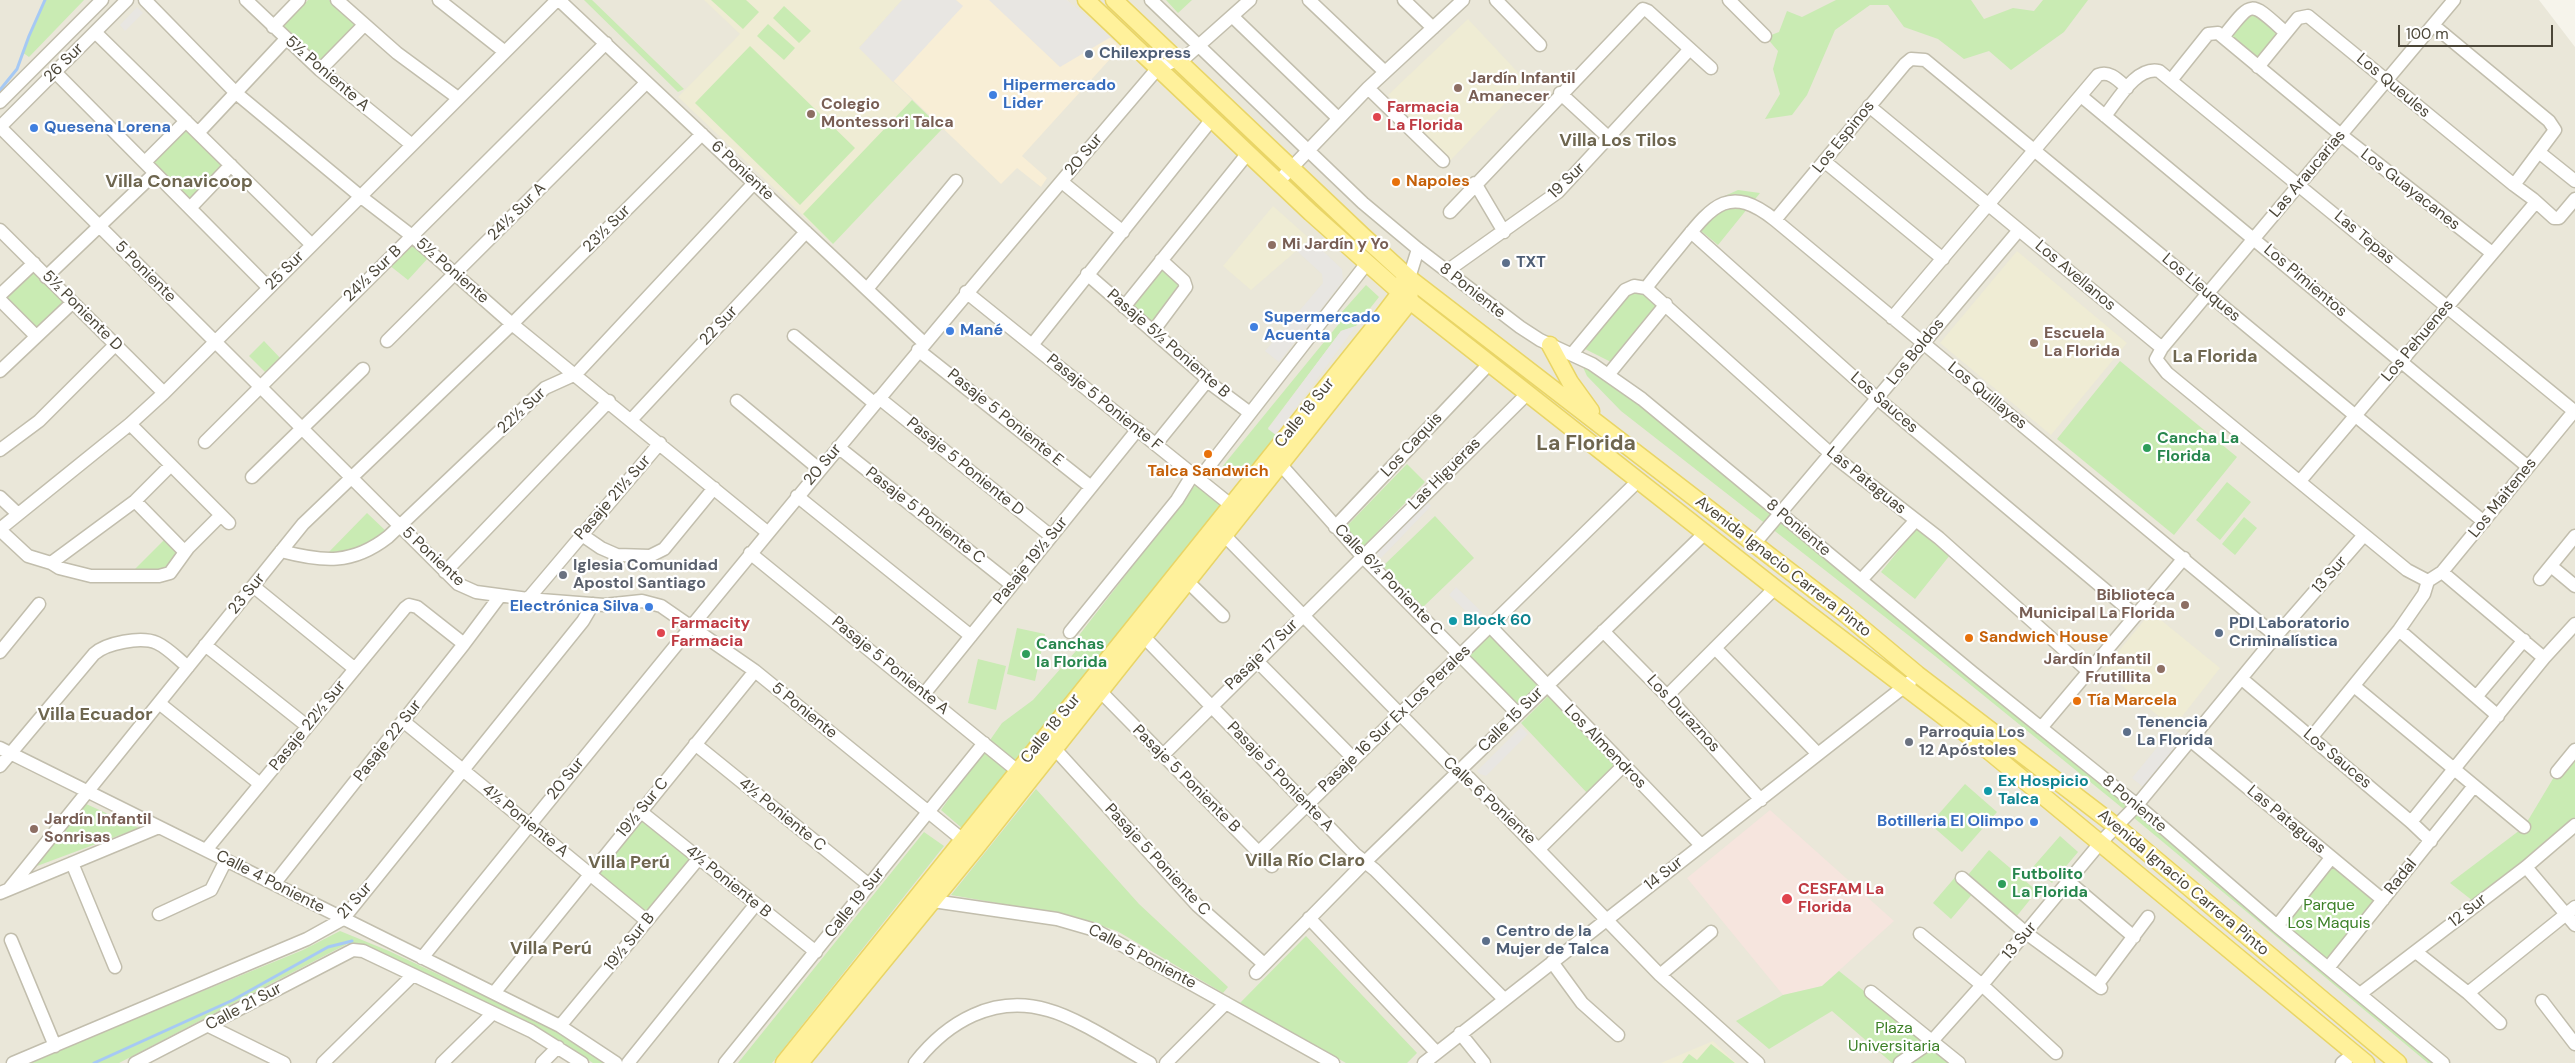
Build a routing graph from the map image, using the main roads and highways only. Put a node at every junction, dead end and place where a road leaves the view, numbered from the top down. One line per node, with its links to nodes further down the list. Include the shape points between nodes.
1 (1086, 0): 4 (main road, Avenida Ignacio Carrera Pinto)
2 (1114, 0): 3 (main road, Avenida Ignacio Carrera Pinto)
3 (1407, 275): 4 (main road); 6 (main road, Avenida Ignacio Carrera Pinto)
4 (1405, 297): 7 (main road, Calle 18 Sur); 7 (main road, Calle 18 Sur, via 1281,465); 10 (main road, Avenida Ignacio Carrera Pinto, via 2102,842)
5 (1550, 344): 6 (main road, via 1575,390)
6 (1605, 428): 13 (main road, Avenida Ignacio Carrera Pinto, via 2117,827)
7 (1237, 509): 8 (main road, Calle 18 Sur); 8 (main road, Calle 18 Sur, via 1224,535 1101,692 1055,749)
8 (1024, 776): 9 (main road, Calle 18 Sur)
9 (969, 845): 11 (main road, Calle 18 Sur); 12 (main road, Calle 18 Sur, via 933,901)
10 (2354, 1060)
11 (784, 1063)
12 (800, 1063)
13 (2398, 1063)

